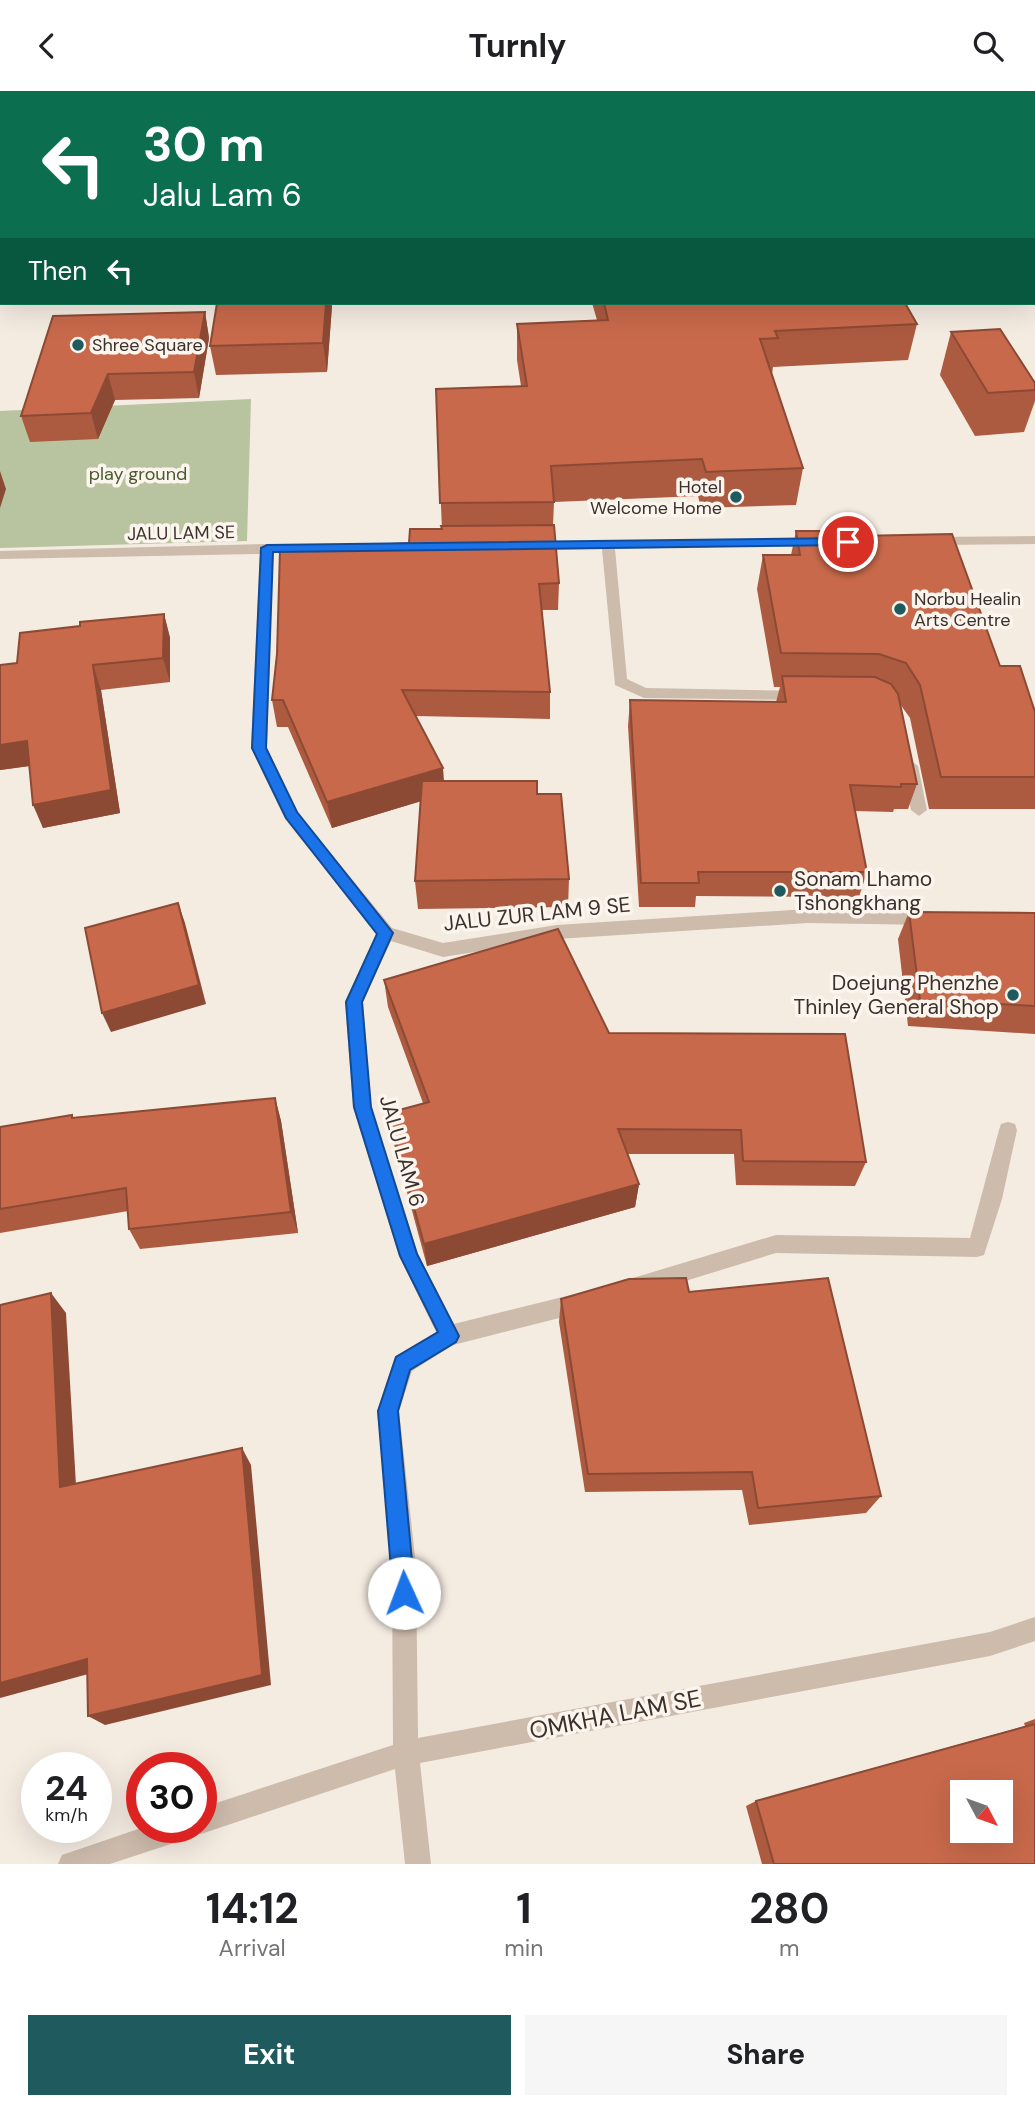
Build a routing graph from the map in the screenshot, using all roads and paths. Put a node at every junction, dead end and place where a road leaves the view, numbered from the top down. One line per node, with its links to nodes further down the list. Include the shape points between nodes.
1 (1035, 540): 2 (street)
2 (911, 541)
3 (828, 542): 4 (street)
4 (608, 545): 5 (street); 9 (street, via 620,682 644,693)
5 (526, 546)
6 (267, 548): 7 (street, JALU LAM SE); 8 (street, JALU LAM SE); 13 (street, via 259,748 291,814)
7 (349, 548)
8 (0, 555)
9 (817, 695)
10 (905, 745): 11 (street)
11 (919, 810)
12 (941, 919): 13 (street, JALU ZUR LAM 9 SE, via 808,916 557,932 443,950)
13 (386, 933): 15 (street, JALU LAM 6, via 354,1002 362,1107 409,1256)
14 (1008, 1130): 15 (street, via 977,1248 776,1244)
15 (449, 1336): 17 (street, via 402,1364 388,1411 404,1566)
16 (1035, 1629): 17 (street, OMKHA LAM SE, via 990,1644)
17 (406, 1753): 18 (street, OMKHA LAM SE); 21 (street)
18 (217, 1816)
19 (135, 1843): 20 (street)
20 (71, 1864)
21 (418, 1864)

